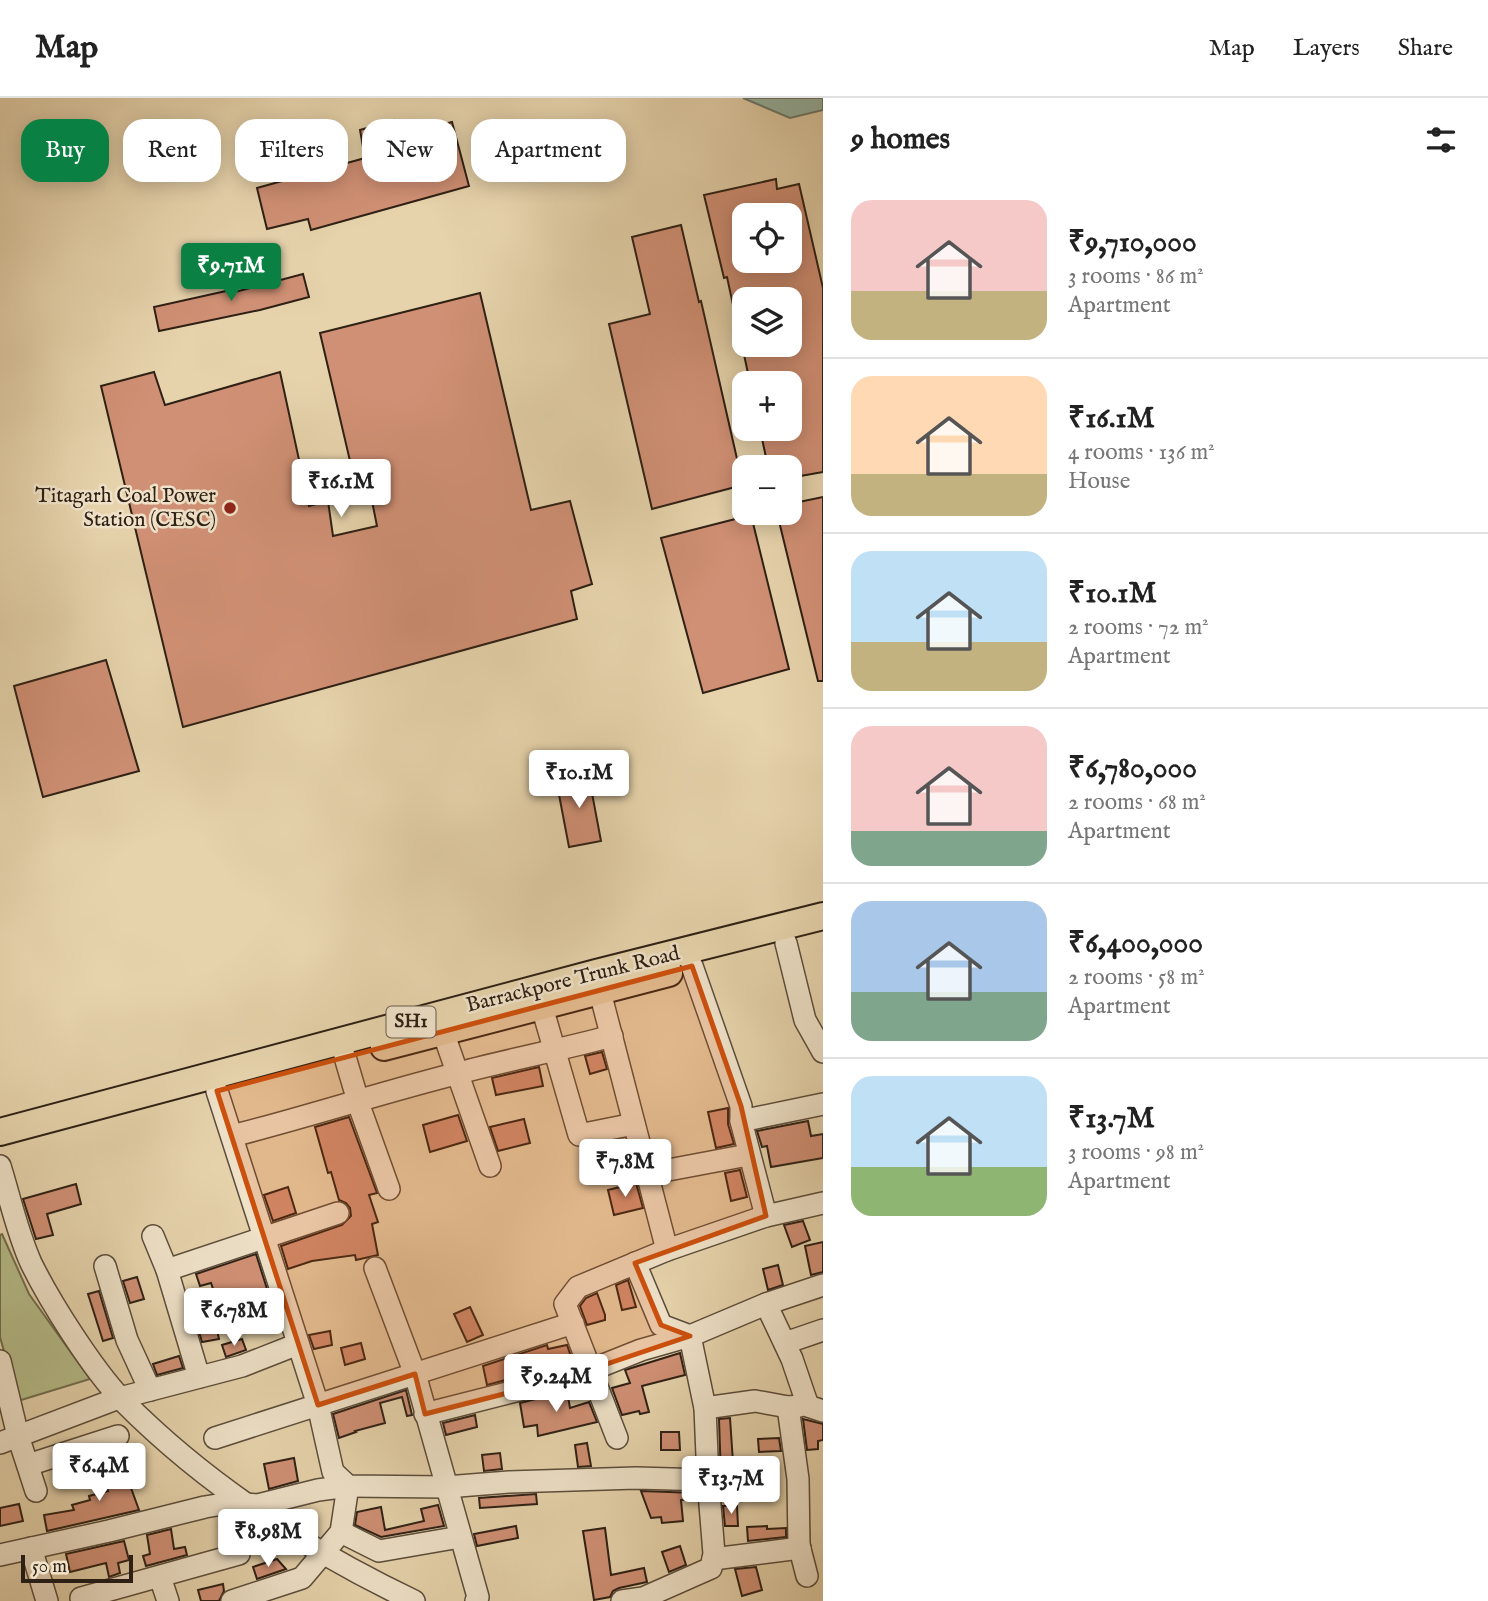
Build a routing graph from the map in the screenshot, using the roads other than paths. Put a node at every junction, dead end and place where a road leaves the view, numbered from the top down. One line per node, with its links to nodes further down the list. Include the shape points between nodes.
1 (823, 916): 18 (main road, Barrackpore Trunk Road / SH1)
2 (823, 933): 3 (main road, Barrackpore Trunk Road / SH1)
3 (786, 943): 4 (main road, Barrackpore Trunk Road / SH1); 10 (street, via 805,1020)
4 (692, 967): 5 (main road, Barrackpore Trunk Road / SH1); 16 (street, via 741,1106)
5 (600, 992): 6 (main road, Barrackpore Trunk Road / SH1); 8 (street)
6 (542, 1007): 7 (main road, Barrackpore Trunk Road / SH1); 9 (street)
7 (443, 1032): 11 (main road, Barrackpore Trunk Road / SH1); 12 (street)
8 (612, 1036): 9 (street); 17 (street)
9 (555, 1051): 12 (street); 17 (street, via 579,1135)
10 (823, 1052)
11 (345, 1057): 13 (main road, Barrackpore Trunk Road / SH1); 14 (street)
12 (457, 1073): 14 (street); 23 (street)
13 (217, 1091): 19 (street); 20 (main road, Barrackpore Trunk Road / SH1)
14 (357, 1100): 19 (street); 25 (street)
15 (823, 1104): 16 (street)
16 (741, 1121): 21 (street)
17 (634, 1124): 24 (street)
18 (0, 1132)
19 (232, 1136): 30 (street)
20 (0, 1149)
21 (748, 1155): 24 (street); 28 (street)
22 (0, 1166): 48 (street, via 31,1262 89,1357)
23 (490, 1166)
24 (647, 1174): 31 (street)
25 (390, 1189)
26 (823, 1203): 28 (street)
27 (338, 1213): 30 (street)
28 (766, 1216): 31 (street)
29 (153, 1236): 35 (street)
30 (262, 1236): 35 (street); 42 (street)
31 (667, 1250): 32 (street)
32 (635, 1263): 38 (street, via 578,1287 565,1304); 40 (street, via 661,1325)
33 (105, 1266): 47 (street, via 127,1340)
34 (375, 1268): 45 (street)
35 (167, 1270): 46 (street)
36 (823, 1285): 37 (street)
37 (766, 1304): 40 (street); 41 (street)
38 (573, 1323): 44 (street); 45 (street)
39 (823, 1330): 41 (street)
40 (691, 1336): 44 (street); 50 (street)
41 (785, 1343): 51 (street)
42 (298, 1344): 46 (street); 49 (street)
43 (0, 1361): 56 (street)
44 (591, 1370): 52 (street); 55 (street)
45 (415, 1374): 49 (street); 52 (street)
46 (199, 1377): 47 (street)
47 (150, 1390): 48 (street)
48 (121, 1398): 56 (street); 62 (street, via 179,1452)
49 (318, 1405): 54 (street); 59 (street, via 333,1472)
50 (705, 1408): 51 (street, via 755,1401); 58 (street)
51 (806, 1408): 66 (street, via 798,1479)
52 (425, 1414): 60 (street)
53 (118, 1436): 57 (street)
54 (215, 1438)
55 (617, 1438)
56 (9, 1439): 57 (street)
57 (27, 1465): 61 (street)
58 (708, 1480): 60 (street, via 636,1478); 70 (street)
59 (348, 1486): 60 (street); 62 (street); 63 (street)
60 (446, 1487): 64 (street)
61 (36, 1491)
62 (246, 1504): 65 (street, via 205,1507); 68 (street)
63 (341, 1532): 64 (street, via 379,1551); 68 (street)
64 (460, 1537): 79 (street)
65 (31, 1548): 69 (street); 75 (street)
66 (800, 1548): 70 (street); 71 (street)
67 (239, 1554): 72 (street)
68 (323, 1554): 73 (street, via 302,1578); 78 (street)
69 (0, 1555)
70 (713, 1559): 80 (street, via 711,1568 643,1598)
71 (807, 1576)
72 (160, 1577): 74 (street); 76 (street)
73 (256, 1589): 77 (street)
74 (81, 1598)
75 (47, 1601)
76 (168, 1601)
77 (232, 1601)
78 (414, 1601)
79 (476, 1601)
80 (622, 1601)

